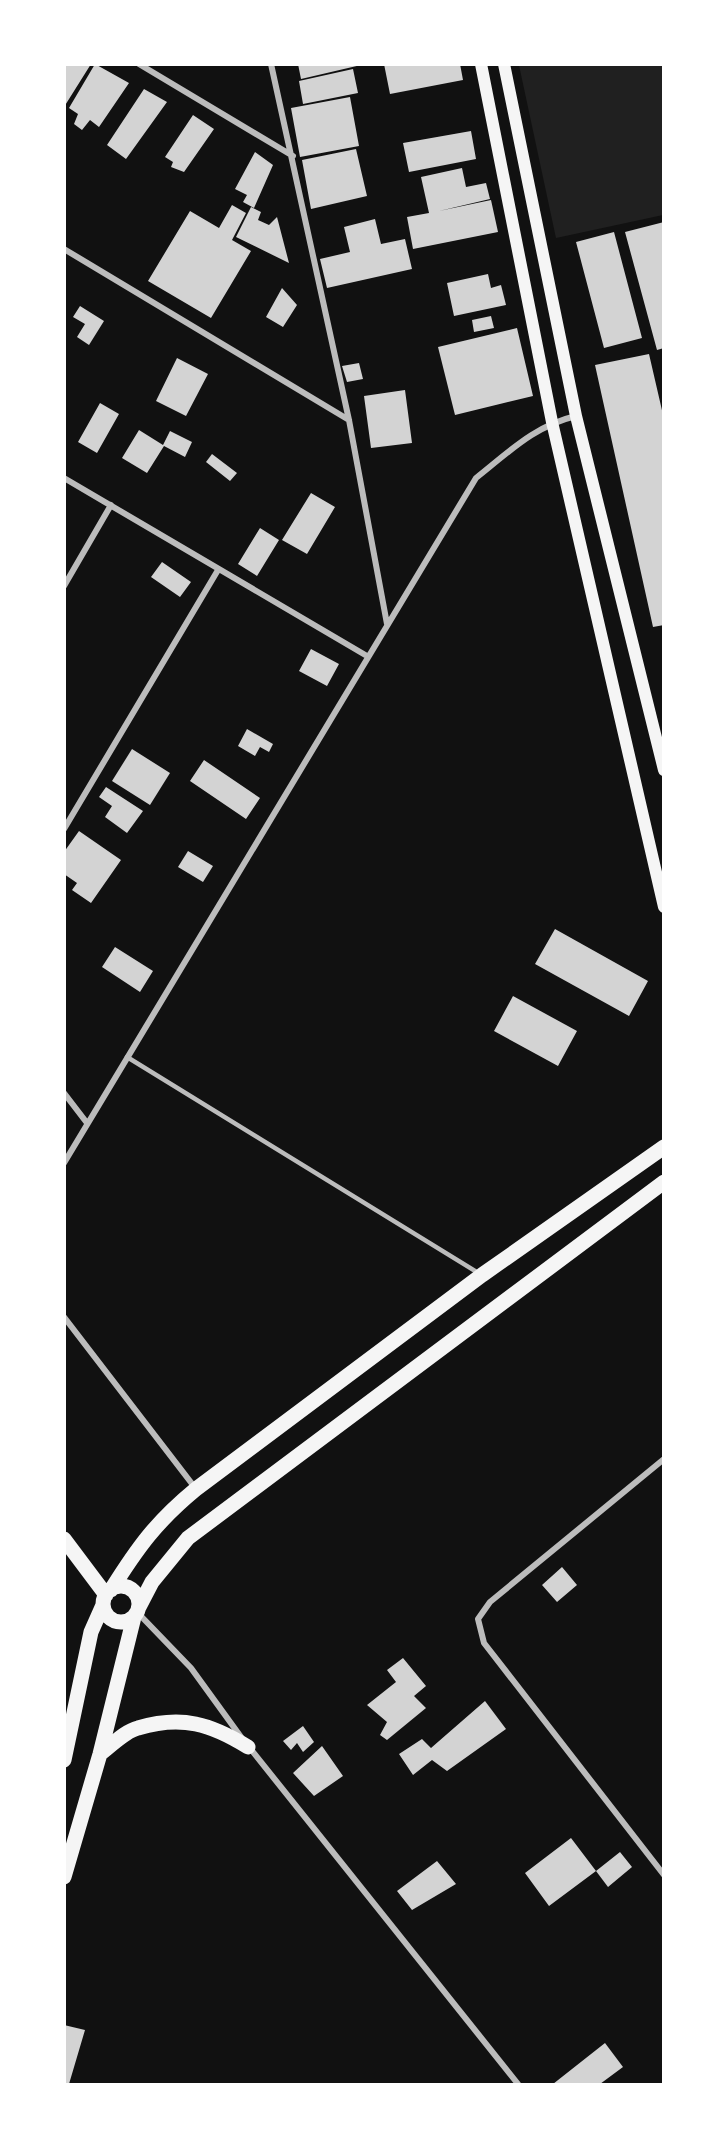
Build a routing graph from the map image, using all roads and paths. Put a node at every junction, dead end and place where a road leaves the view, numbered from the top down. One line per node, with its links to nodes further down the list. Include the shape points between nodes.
1 (139, 64): 5 (street)
2 (272, 64): 5 (street)
3 (482, 64): 9 (main road)
4 (504, 64): 7 (main road)
5 (293, 156): 8 (street)
6 (64, 249): 8 (street)
7 (576, 416): 9 (street); 16 (main road)
8 (349, 420): 14 (street)
9 (552, 422): 14 (street, via 476,478); 18 (main road)
10 (64, 478): 11 (street)
11 (111, 505): 12 (street); 13 (street)
12 (218, 570): 15 (street); 17 (street)
13 (64, 586)
14 (387, 624): 15 (street)
15 (367, 656): 19 (street)
16 (663, 763)
17 (64, 829)
18 (663, 907)
19 (127, 1057): 21 (street); 25 (lane)
20 (64, 1093): 21 (street)
21 (87, 1124): 23 (street)
22 (663, 1147): 25 (main road)
23 (64, 1163)
24 (663, 1182): 31 (main road, via 188,1538 152,1582)
25 (482, 1275): 28 (main road)
26 (64, 1317): 28 (street)
27 (663, 1459): 35 (street, via 490,1602 478,1619 484,1643)
28 (196, 1489): 30 (main road, via 143,1539)
29 (64, 1539): 30 (main road)
30 (107, 1596): 31 (main road, via 122,1586 133,1591); 31 (main road, via 112,1619 123,1622); 34 (main road, via 91,1632)
31 (136, 1612): 32 (street, via 191,1668); 33 (main road)
32 (248, 1747): 33 (main road, via 219,1729 186,1722 136,1728); 37 (street)
33 (100, 1754): 36 (main road)
34 (64, 1760)
35 (663, 1875)
36 (64, 1877)
37 (518, 2085)

